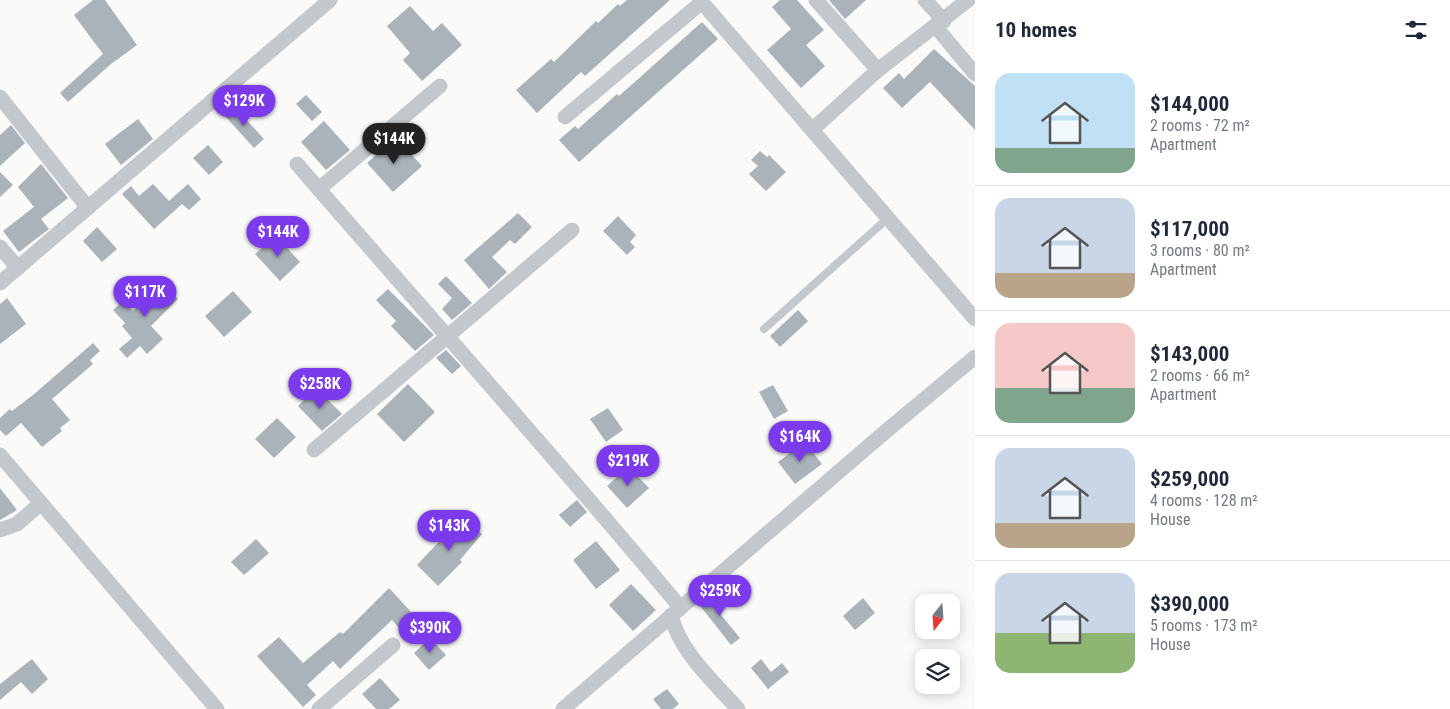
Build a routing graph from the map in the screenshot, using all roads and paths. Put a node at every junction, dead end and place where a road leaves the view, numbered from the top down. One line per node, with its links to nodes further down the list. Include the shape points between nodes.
1 (330, 0): 15 (street)
2 (816, 0): 7 (street)
3 (925, 0): 6 (street)
4 (968, 0): 6 (street)
5 (701, 1): 11 (street); 12 (street)
6 (940, 24): 7 (street); 8 (street)
7 (878, 70): 12 (street)
8 (975, 74)
9 (440, 86): 14 (street)
10 (0, 98): 15 (street)
11 (565, 117)
12 (812, 130): 16 (street)
13 (297, 164): 14 (street)
14 (318, 189): 23 (street)
15 (88, 208): 19 (street)
16 (888, 218): 21 (street); 22 (lane)
17 (572, 230): 23 (street)
18 (0, 247): 19 (street)
19 (18, 268): 20 (street)
20 (0, 284)
21 (975, 319)
22 (764, 329)
23 (447, 339): 25 (street); 29 (street, via 576,483)
24 (975, 357): 29 (street)
25 (314, 450)
26 (0, 455): 27 (street)
27 (41, 503): 28 (street, via 17,524); 31 (street)
28 (0, 530)
29 (675, 611): 33 (street); 34 (street, via 677,634)
30 (393, 645): 32 (street)
31 (217, 709)
32 (319, 709)
33 (564, 709)
34 (738, 709)

